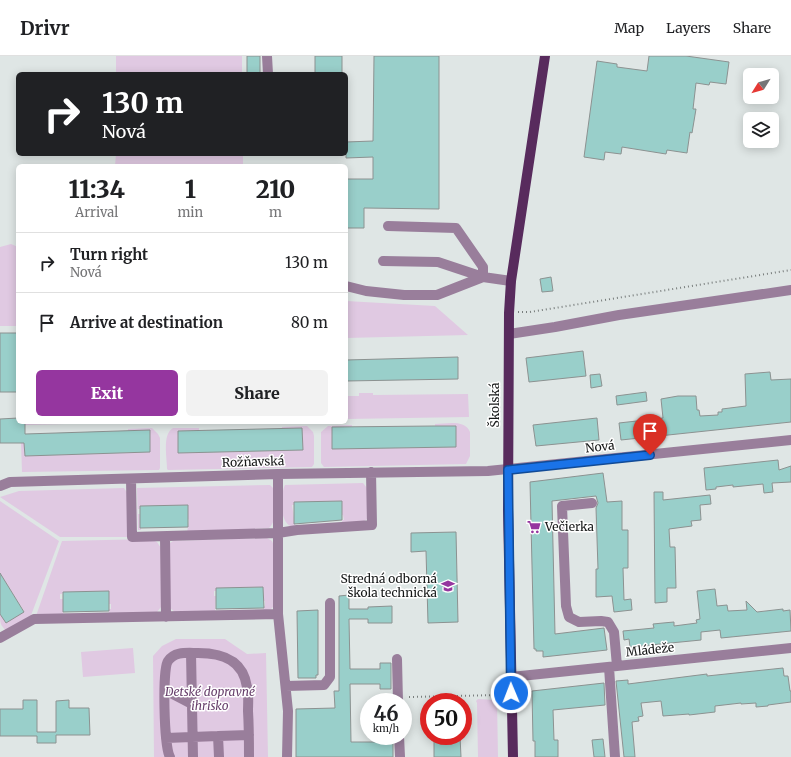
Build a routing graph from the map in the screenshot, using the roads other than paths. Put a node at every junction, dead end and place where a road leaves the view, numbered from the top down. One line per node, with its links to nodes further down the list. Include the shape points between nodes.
1 (267, 56): 3 (street)
2 (545, 56): 7 (main road, Školská)
3 (268, 72)
4 (388, 226): 6 (street, via 456,228 483,267)
5 (383, 260): 6 (street, via 438,262)
6 (483, 277): 7 (street); 8 (street, via 436,295 404,295)
7 (511, 281): 10 (main road, Školská)
8 (348, 286)
9 (791, 290): 10 (street)
10 (509, 334): 12 (main road, Školská)
11 (791, 440): 12 (street, Nová)
12 (508, 470): 13 (street, Rožňavská); 28 (main road, Školská)
13 (371, 472): 14 (street, Rožňavská); 18 (street, via 372,525)
14 (278, 474): 15 (street, Rožňavská); 18 (street)
15 (131, 479): 16 (street, Rožňavská, via 10,482); 19 (street, via 132,537)
16 (0, 486)
17 (592, 503): 27 (street, via 562,506 566,606 569,617 580,622 608,622 614,632)
18 (278, 533): 19 (street); 21 (street)
19 (164, 536): 22 (street)
20 (330, 603): 29 (street, via 330,677 324,685)
21 (278, 614): 22 (street); 29 (street)
22 (166, 617): 23 (street, via 34,619)
23 (1, 636)
24 (791, 648): 27 (street, Mládeže)
25 (191, 653): 30 (street, via 177,654 166,663); 32 (street); 33 (street, via 221,654 238,666 248,688)
26 (397, 659): 31 (street)
27 (613, 667): 28 (street, Mládeže); 45 (street)
28 (511, 677): 44 (main road, Školská)
29 (286, 686): 42 (street)
30 (165, 689): 32 (street); 36 (street)
31 (398, 693)
32 (192, 704): 35 (street)
33 (249, 735): 34 (street); 41 (street)
34 (218, 736): 35 (street); 40 (street)
35 (193, 737): 36 (street); 39 (street)
36 (166, 738): 38 (street)
37 (399, 745): 43 (street)
38 (170, 757)
39 (193, 757)
40 (219, 757)
41 (249, 757)
42 (287, 757)
43 (400, 757)
44 (513, 757)
45 (615, 757)

